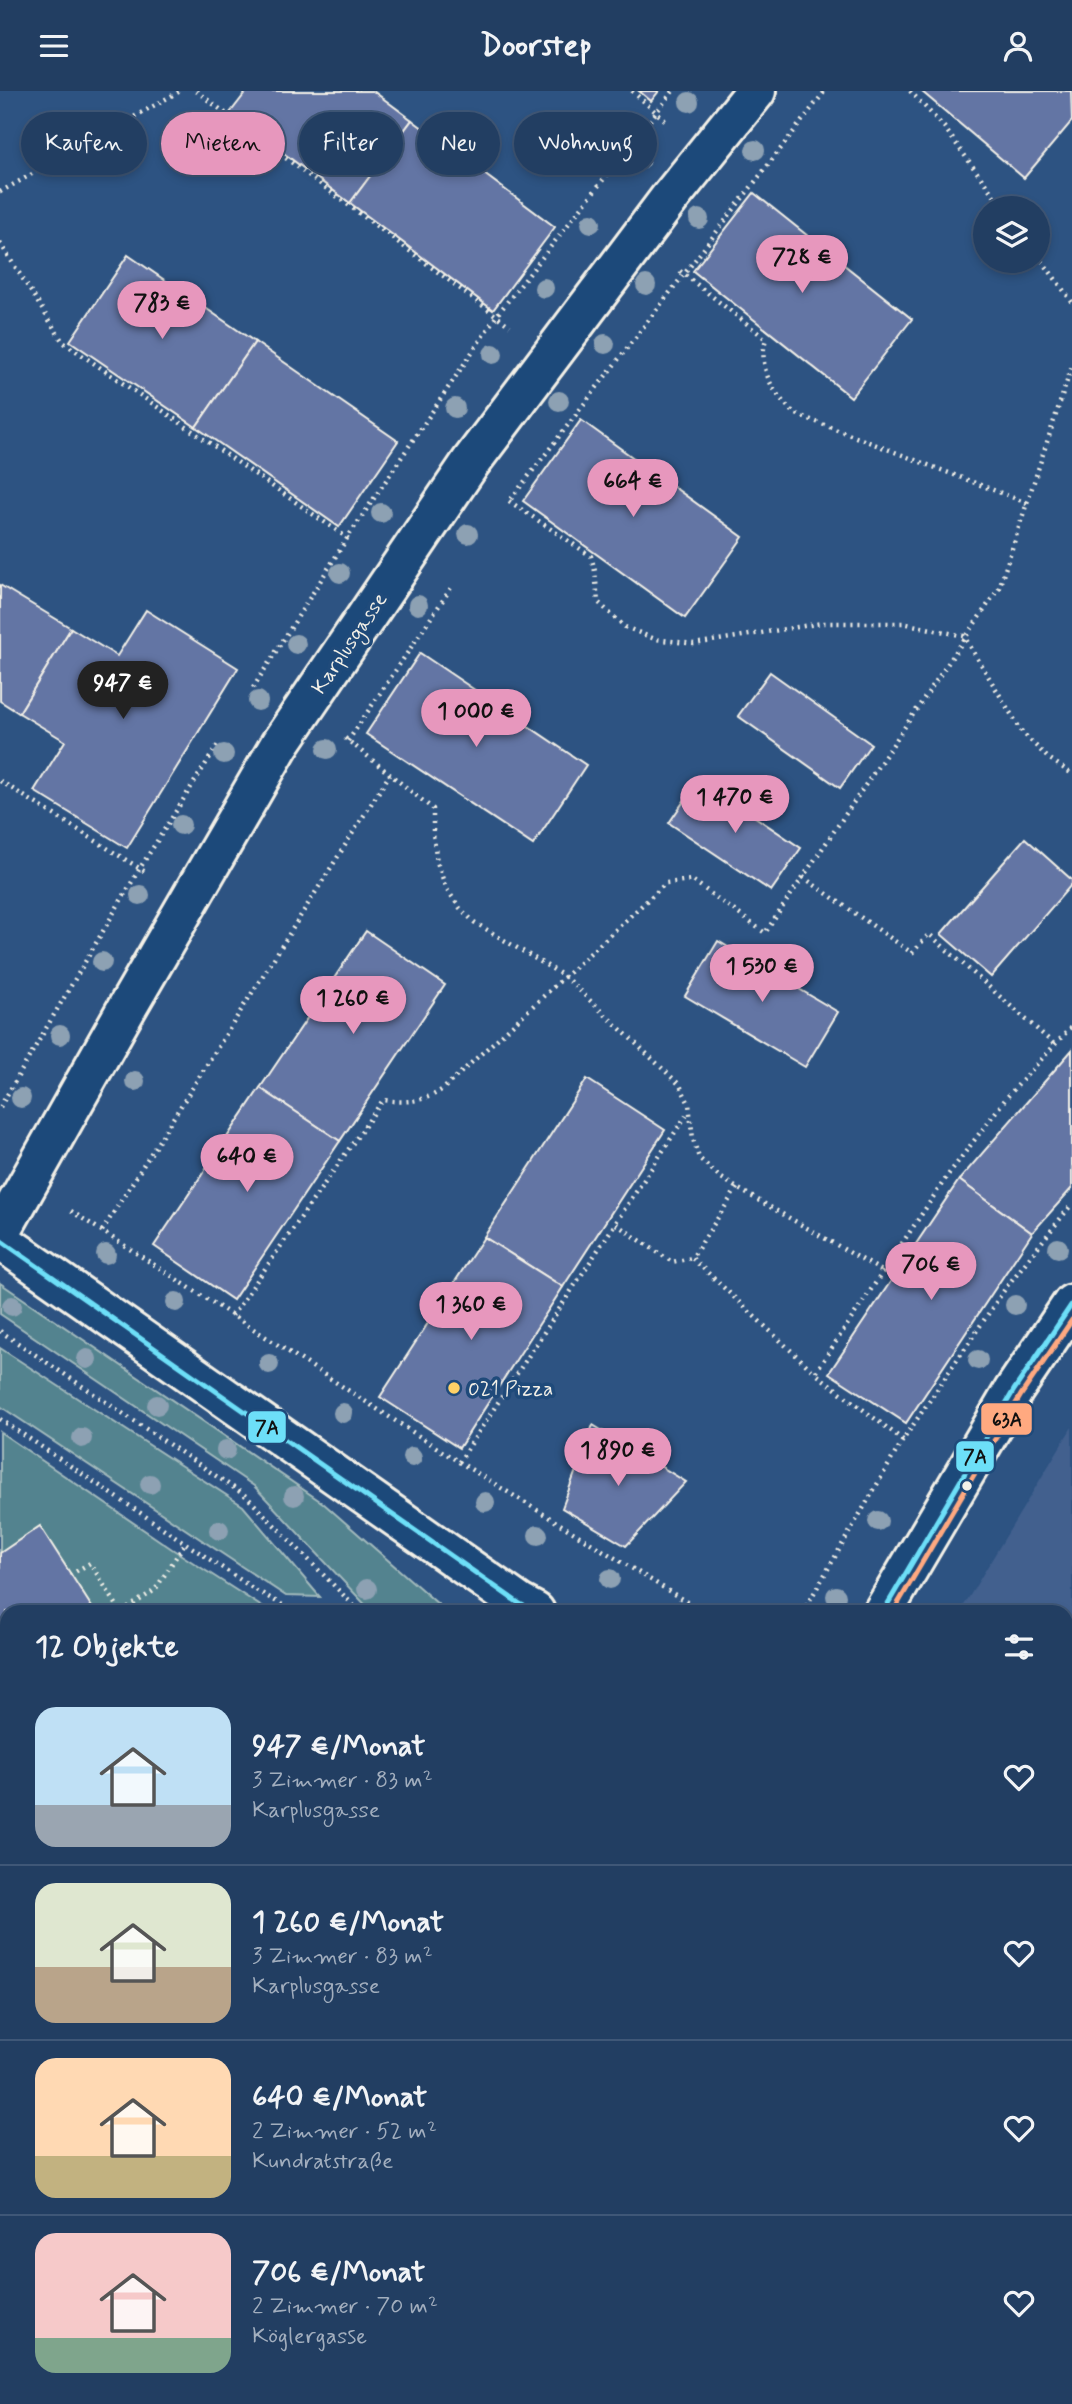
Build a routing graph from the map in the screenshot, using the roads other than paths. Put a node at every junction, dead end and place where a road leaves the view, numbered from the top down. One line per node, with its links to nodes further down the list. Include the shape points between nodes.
1 (756, 91): 2 (street, Karplusgasse, via 471,462 281,744)
2 (0, 1233)
3 (0, 1240): 5 (street)
4 (1072, 1304): 6 (street, via 1014,1390)
5 (524, 1605)
6 (887, 1605)

